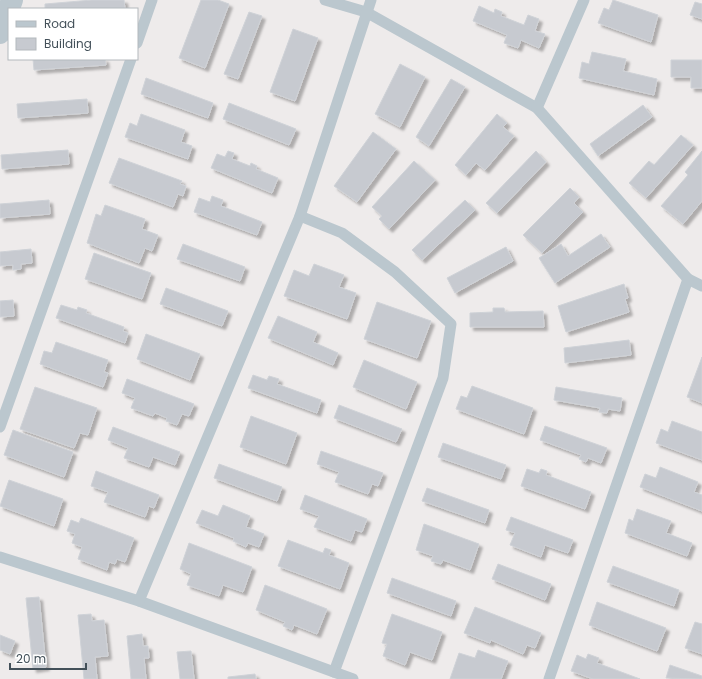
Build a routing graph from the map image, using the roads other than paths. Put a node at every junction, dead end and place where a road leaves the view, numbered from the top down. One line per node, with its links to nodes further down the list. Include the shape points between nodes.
1 (152, 0): 8 (lane)
2 (325, 0): 6 (lane)
3 (371, 0): 6 (lane)
4 (584, 0): 10 (lane)
5 (8, 11): 7 (street)
6 (366, 12): 10 (lane); 11 (lane)
7 (0, 33)
8 (138, 40)
9 (131, 60): 14 (lane)
10 (537, 108): 12 (lane)
11 (300, 216): 16 (lane); 17 (lane, via 342,232 395,272 451,324 444,378)
12 (688, 279): 13 (lane); 19 (lane)
13 (702, 286)
14 (0, 427)
15 (0, 557): 16 (lane)
16 (139, 601): 17 (lane)
17 (334, 672): 18 (lane)
18 (353, 679)
19 (549, 679)

